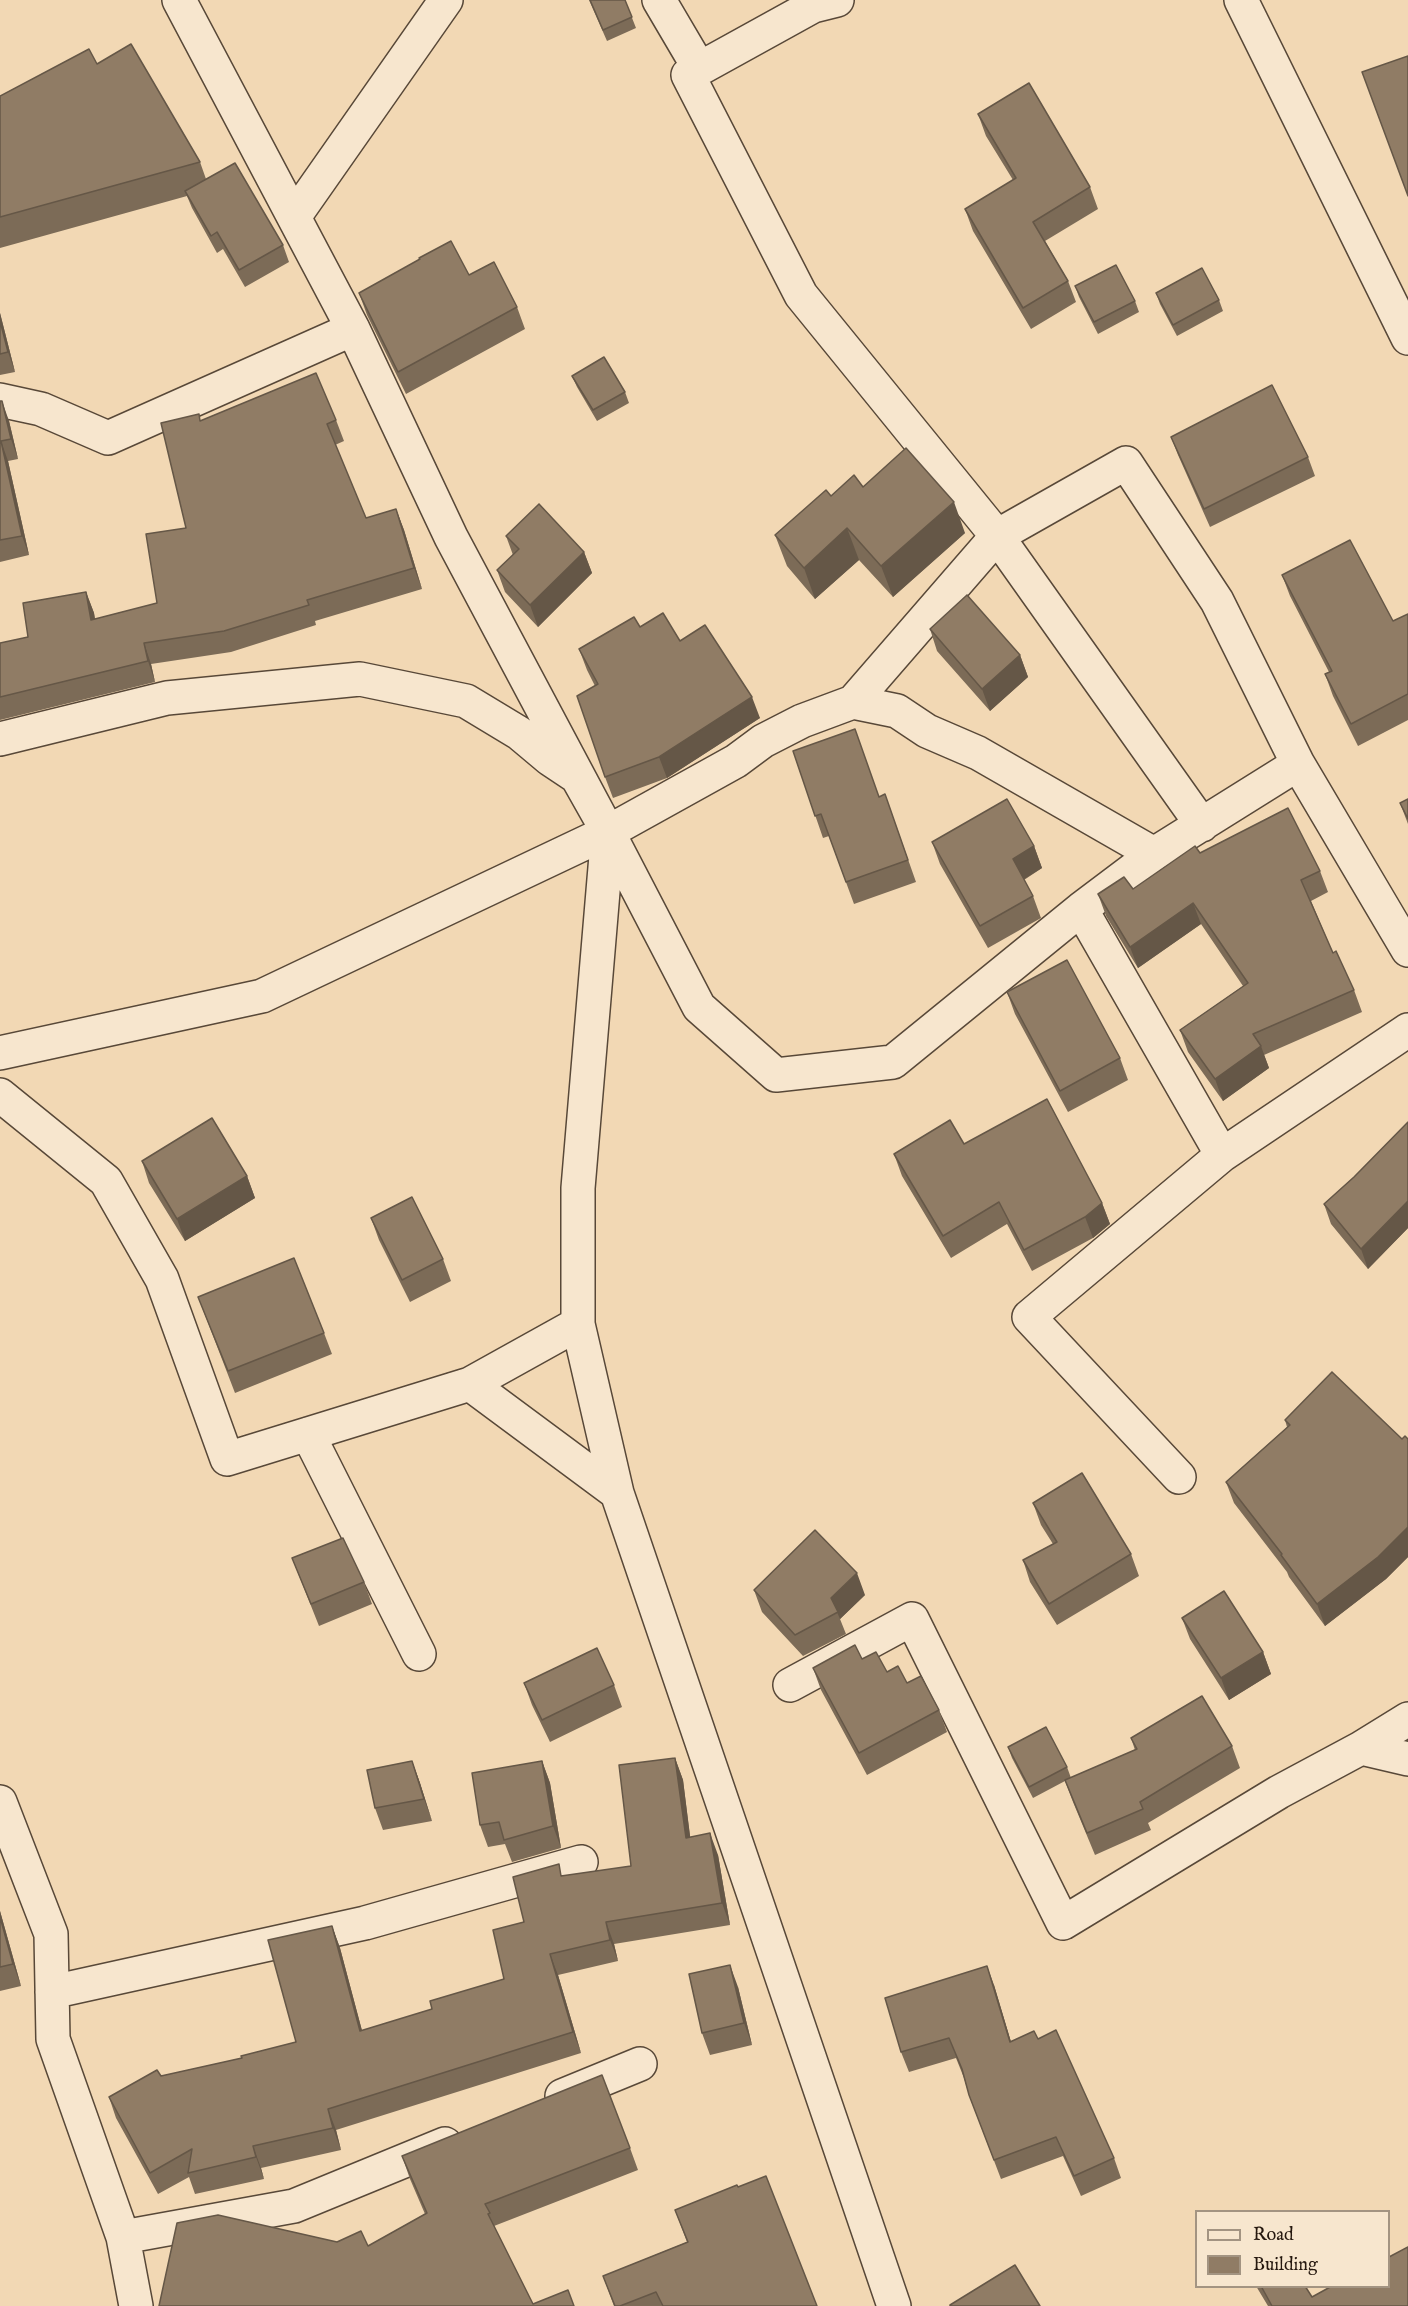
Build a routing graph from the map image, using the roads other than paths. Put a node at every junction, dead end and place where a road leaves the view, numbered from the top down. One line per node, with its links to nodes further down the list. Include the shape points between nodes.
1 (178, 0): 7 (street)
2 (446, 0): 7 (street)
3 (659, 0): 6 (street)
4 (837, 0): 6 (street, via 813,6)
5 (1241, 0): 9 (street)
6 (699, 68): 11 (street, via 688,75 801,296)
7 (294, 217): 8 (street)
8 (352, 329): 10 (street, via 108,438 40,409); 16 (street, via 451,537)
9 (1408, 338)
10 (0, 400)
11 (997, 536): 12 (street); 14 (street, via 1126,463 1217,602); 15 (street)
12 (853, 702): 16 (street, via 763,741 736,761); 17 (street, via 897,711)
13 (0, 739): 16 (street, via 166,698 360,679 466,701 493,717 577,777)
14 (1299, 764): 15 (street); 19 (street)
15 (1202, 825): 17 (street)
16 (608, 832): 18 (street, via 699,1007 776,1075 894,1062); 21 (street, via 262,996); 24 (street, via 578,1188)
17 (1154, 854): 18 (street)
18 (1081, 909): 23 (street)
19 (1408, 950)
20 (1408, 1030): 23 (street)
21 (0, 1053)
22 (0, 1095): 26 (street, via 106,1181 162,1279 227,1459)
23 (1222, 1155): 27 (street, via 1029,1317)
24 (578, 1324): 25 (street); 28 (street)
25 (470, 1384): 26 (street); 28 (street)
26 (308, 1434): 29 (street)
27 (1179, 1477)
28 (617, 1493): 42 (street)
29 (419, 1654)
30 (790, 1685): 32 (street, via 912,1619 1063,1923 1279,1792)
31 (1408, 1719): 32 (street)
32 (1361, 1748): 33 (street)
33 (1408, 1759)
34 (0, 1803): 36 (street, via 51,1934)
35 (582, 1862): 36 (street, via 366,1923)
36 (52, 1992): 40 (street, via 53,2039)
37 (640, 2064): 38 (street)
38 (532, 2108)
39 (467, 2135): 40 (street, via 294,2206)
40 (123, 2237): 41 (street)
41 (136, 2306)
42 (894, 2306)

